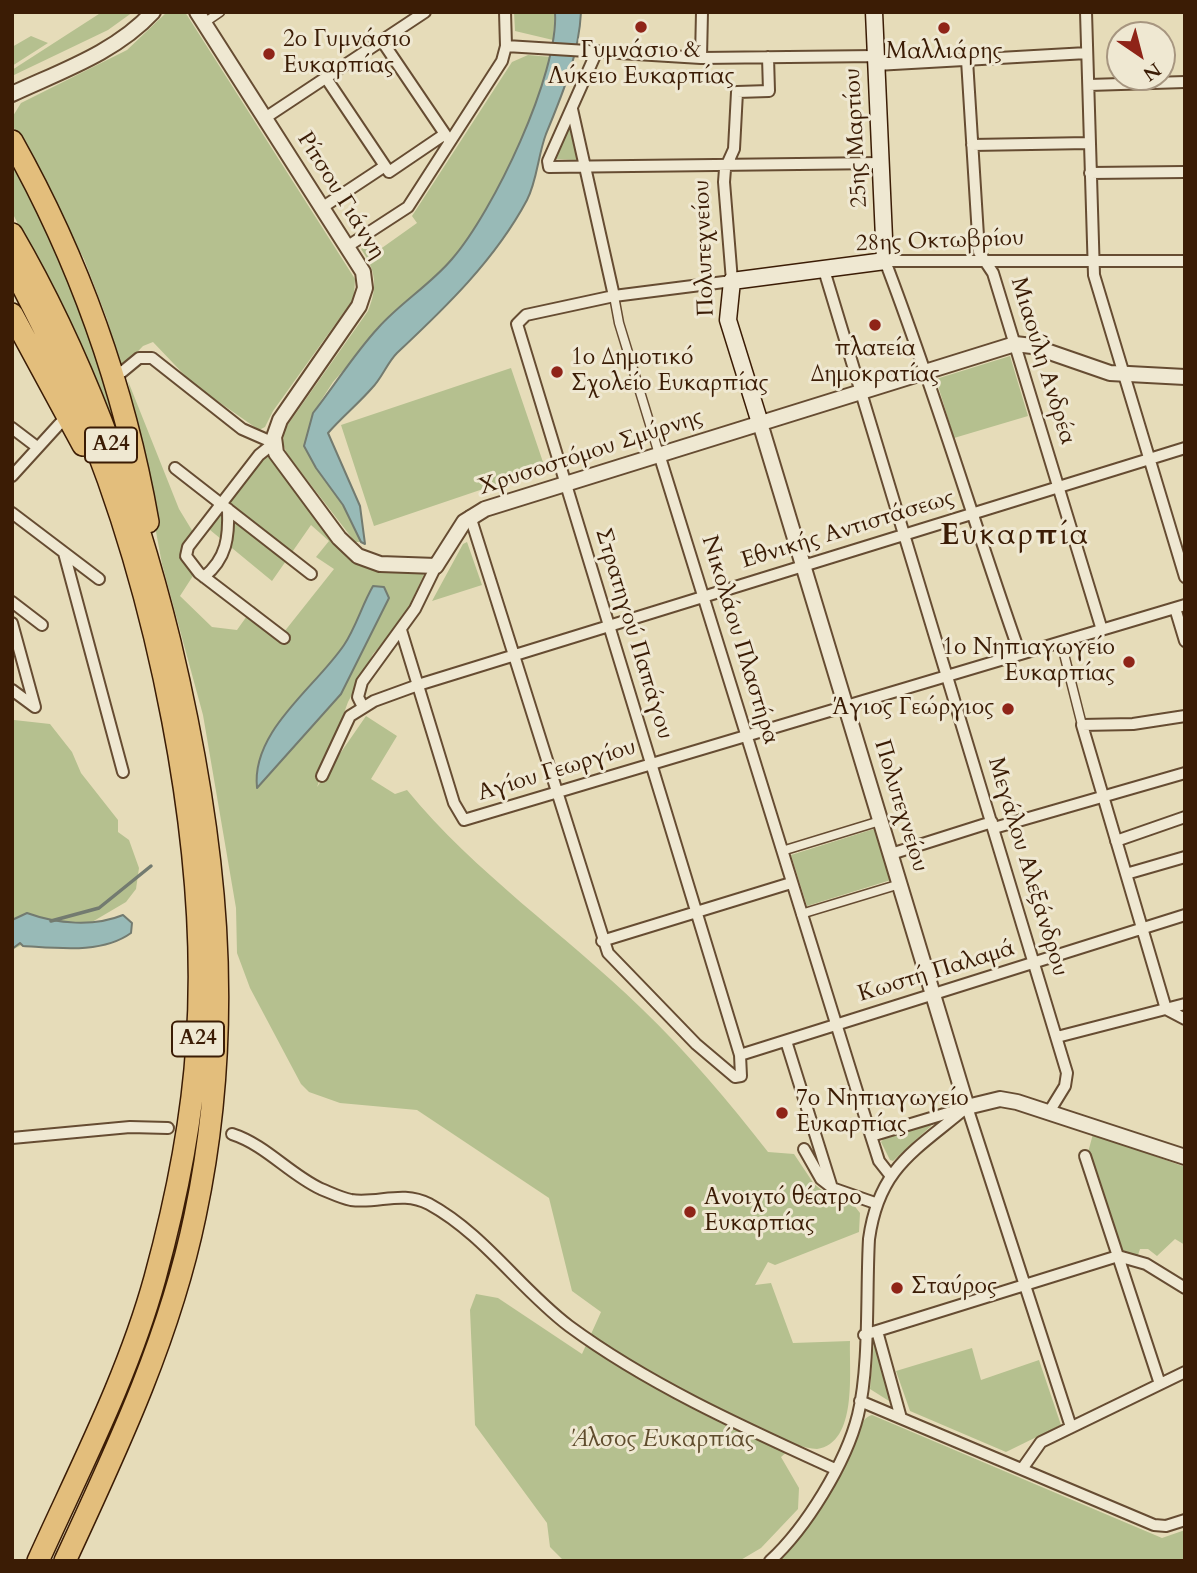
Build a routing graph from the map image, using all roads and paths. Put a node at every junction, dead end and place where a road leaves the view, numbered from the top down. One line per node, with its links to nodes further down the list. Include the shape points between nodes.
1 (153, 12): 22 (street, via 106,50)
2 (220, 12): 9 (street)
3 (401, 12): 10 (street)
4 (425, 12): 10 (street)
5 (505, 12): 12 (street)
6 (702, 12): 16 (street)
7 (874, 12): 17 (main road, 25ης Μαρτίου)
8 (1086, 12): 14 (street)
9 (200, 18): 24 (street, Ρίτσου Γιάννη)
10 (408, 23): 11 (street)
11 (382, 41): 19 (street); 25 (street)
12 (506, 46): 13 (street); 25 (street, via 499,65)
13 (597, 51): 16 (street); 23 (street)
14 (1087, 53): 18 (street); 21 (street)
15 (768, 57): 16 (street); 17 (street); 30 (street, Πολυτεχνείου, via 769,90 737,92 734,149)
16 (701, 58)
17 (876, 60): 18 (street); 29 (main road, 25ης Μαρτίου)
18 (967, 60): 28 (street, Μιαούλη Ανδρέα)
19 (326, 78): 24 (street); 31 (street)
20 (1185, 82): 21 (street)
21 (1089, 85): 27 (street)
22 (12, 94)
23 (572, 109): 32 (street, Νικολάου Πλαστήρα); 32 (street, via 548,166)
24 (265, 118): 35 (street, Ρίτσου Γιάννη)
25 (447, 138): 31 (street, via 389,172); 37 (street, via 408,207)
26 (12, 141): 91 (highway, via 70,253 111,360 137,464)
27 (1090, 143): 28 (street); 34 (street)
28 (972, 145): 39 (street, Μιαούλη Ανδρέα, via 979,249)
29 (881, 163): 30 (street); 38 (main road, 25ης Μαρτίου)
30 (728, 164): 32 (street); 44 (street, Πολυτεχνείου, via 724,182)
31 (385, 166): 35 (street)
32 (585, 168): 45 (street, Νικολάου Πλαστήρα)
33 (1185, 172): 34 (street)
34 (1090, 173): 40 (street)
35 (323, 206): 37 (street, Ρίτσου Γιάννη)
36 (12, 234): 91 (highway, Α24, via 74,354 104,425 139,529)
37 (348, 246): 56 (street, Ρίτσου Γιάννη, via 363,272 363,297 283,414)
38 (885, 261): 39 (street, 28ης Οκτωβρίου); 43 (main road, 28ης Οκτωβρίου); 48 (street)
39 (985, 261): 40 (street, 28ης Οκτωβρίου); 47 (street, Μιαούλη Ανδρέα)
40 (1092, 261): 41 (street, 28ης Οκτωβρίου); 50 (street)
41 (1185, 261)
42 (12, 266): 65 (highway, Α24, via 80,405)
43 (824, 270): 44 (main road, 28ης Οκτωβρίου); 52 (street, Μεγάλου Αλεξάνδρου)
44 (732, 281): 45 (street, 28ης Οκτωβρίου); 54 (main road, Πολυτεχνείου, via 727,316)
45 (614, 296): 59 (street, Νικολάου Πλαστήρα); 63 (street, Στρατηγού Παπάγου, via 526,315 517,322)
46 (12, 314): 65 (highway)
47 (1015, 344): 48 (street, Χρυσοστόμου Σμύρνης); 50 (street, Χρυσοστόμου Σμύρνης); 64 (street, Μιαούλη Ανδρέα)
48 (927, 370): 52 (street, Χρυσοστόμου Σμύρνης); 68 (street)
49 (122, 372): 56 (street, via 139,359 152,358 243,429)
50 (1122, 374): 51 (street, Χρυσοστόμου Σμύρνης); 60 (street)
51 (1185, 377)
52 (859, 391): 54 (street, Χρυσοστόμου Σμύρνης); 70 (street, Μεγάλου Αλεξάνδρου)
53 (63, 420): 57 (street)
54 (760, 423): 59 (street, Χρυσοστόμου Σμύρνης); 73 (street, Πολυτεχνείου)
55 (12, 428): 57 (street)
56 (274, 443): 66 (street, via 259,455); 72 (street, via 280,462 358,556 380,564)
57 (37, 447): 62 (street)
58 (1185, 448): 60 (street, Εθνικής Αντιστάσεως)
59 (659, 454): 63 (street, Χρυσοστόμου Σμύρνης); 78 (street, Νικολάου Πλαστήρα)
60 (1148, 459): 64 (street, Εθνικής Αντιστάσεως); 76 (street)
61 (175, 468): 66 (street)
62 (12, 476)
63 (565, 484): 69 (street, Χρυσοστόμου Σμύρνης); 83 (street, Στρατηγού Παπάγου)
64 (1058, 487): 68 (street, Εθνικής Αντιστάσεως); 85 (street, Μιαούλη Ανδρέα)
65 (113, 499): 155 (highway, Α24, via 158,658 182,781 197,919 198,1043 183,1158 146,1308 113,1395)
66 (225, 506): 74 (street); 75 (street, via 225,550); 75 (street, via 188,547 188,561)
67 (12, 513): 71 (street)
68 (970, 514): 70 (street, Εθνικής Αντιστάσεως); 89 (street)
69 (470, 516): 72 (street, Χρυσοστόμου Σμύρνης); 90 (street)
70 (902, 535): 73 (street, Εθνικής Αντιστάσεως); 92 (street, Μεγάλου Αλεξάνδρου)
71 (64, 554): 77 (street); 101 (street)
72 (436, 566): 84 (street, Χρυσοστόμου Σμύρνης)
73 (803, 566): 78 (street, Εθνικής Αντιστάσεως); 95 (street, Πολυτεχνείου)
74 (311, 574)
75 (204, 577): 86 (street)
76 (1185, 577)
77 (99, 579)
78 (704, 597): 83 (street, Εθνικής Αντιστάσεως); 99 (street, Νικολάου Πλαστήρα)
79 (12, 602): 82 (street)
80 (1180, 607): 85 (street, Αγίου Γεωργίου); 88 (street)
81 (12, 623): 94 (street, via 35,707)
82 (42, 625)
83 (608, 626): 90 (street, Εθνικής Αντιστάσεως); 100 (street, Στρατηγού Παπάγου)
84 (401, 630): 93 (street); 96 (street, Χρυσοστόμου Σμύρνης, via 362,682 358,697)
85 (1102, 630): 87 (street, Αγίου Γεωργίου)
86 (284, 638)
87 (1061, 642): 89 (street, Αγίου Γεωργίου); 98 (street)
88 (1185, 642)
89 (1020, 654): 92 (street, Αγίου Γεωργίου)
90 (513, 656): 93 (street, Εθνικής Αντιστάσεως); 104 (street)
91 (176, 669): 156 (highway, Α24, via 208,831 216,902 217,1048 206,1153 187,1253 161,1337)
92 (946, 676): 95 (street, Αγίου Γεωργίου); 108 (street, Μεγάλου Αλεξάνδρου)
93 (418, 685): 96 (street, Εθνικής Αντιστάσεως); 104 (street, Αγίου Γεωργίου, via 454,803 464,820)
94 (12, 690)
95 (845, 706): 99 (street, Αγίου Γεωργίου); 107 (street, Πολυτεχνείου)
96 (363, 707): 103 (street, Εθνικής Αντιστάσεως, via 347,720)
97 (1185, 716): 98 (street)
98 (1082, 725): 105 (street)
99 (747, 736): 100 (street, Αγίου Γεωργίου); 110 (street, Νικολάου Πλαστήρα)
100 (651, 765): 104 (street, Αγίου Γεωργίου); 116 (street, Στρατηγού Παπάγου)
101 (123, 772)
102 (1185, 773): 105 (street)
103 (322, 776)
104 (556, 793): 120 (street)
105 (1102, 799): 108 (street); 109 (street)
106 (1185, 817): 109 (street)
107 (880, 821): 110 (street); 111 (street, Πολυτεχνείου)
108 (993, 825): 111 (street); 121 (street, Μεγάλου Αλεξάνδρου)
109 (1116, 841): 113 (street)
110 (782, 852): 114 (street, Νικολάου Πλαστήρα)
111 (891, 854): 115 (street, Πολυτεχνείου)
112 (1185, 857): 113 (street)
113 (1126, 874): 119 (street)
114 (791, 883): 116 (street); 117 (street, Νικολάου Πλαστήρα)
115 (900, 884): 117 (street); 122 (street, Πολυτεχνείου)
116 (696, 912): 120 (street); 129 (street, Στρατηγού Παπάγου)
117 (801, 914): 126 (street, Νικολάου Πλαστήρα)
118 (1185, 915): 119 (street, Κωστή Παλαμά)
119 (1142, 929): 121 (street, Κωστή Παλαμά); 124 (street)
120 (603, 941): 129 (street, via 620,968 735,1077 743,1073)
121 (1034, 964): 122 (street, Κωστή Παλαμά); 127 (street, Μεγάλου Αλεξάνδρου)
122 (933, 994): 126 (street, Κωστή Παλαμά); 130 (street, Πολυτεχνείου)
123 (1185, 1004): 124 (street)
124 (1166, 1009): 125 (street); 127 (street)
125 (1185, 1020)
126 (836, 1026): 128 (street, Κωστή Παλαμά); 134 (street, Νικολάου Πλαστήρα)
127 (1057, 1037): 131 (street, Μεγάλου Αλεξάνδρου, via 1068,1077)
128 (786, 1041): 129 (street, Κωστή Παλαμά); 140 (street)
129 (740, 1055)
130 (967, 1107): 131 (street, via 1004,1099); 134 (street); 139 (street); 143 (street, Πολυτεχνείου)
131 (1049, 1112): 138 (street)
132 (168, 1128): 135 (street)
133 (232, 1134): 152 (street, via 332,1194 352,1200 408,1196 429,1205 465,1230 584,1336 779,1446)
134 (871, 1136): 139 (street, Νικολάου Πλαστήρα, via 879,1161)
135 (12, 1138)
136 (804, 1149): 140 (street, via 821,1179)
137 (1085, 1156): 142 (street)
138 (1185, 1157)
139 (890, 1175): 141 (street)
140 (832, 1188): 141 (street)
141 (875, 1203): 146 (street)
142 (1118, 1256): 143 (street); 144 (street, via 1146,1264); 148 (street)
143 (1023, 1284): 145 (street); 151 (street, Πολυτεχνείου)
144 (1185, 1288)
145 (877, 1331): 146 (street); 150 (street)
146 (864, 1335): 149 (street)
147 (1185, 1372): 148 (street)
148 (1160, 1384): 151 (street)
149 (860, 1401): 150 (street); 152 (street, via 852,1433)
150 (901, 1418): 153 (street)
151 (1070, 1427): 153 (street, via 1041,1442)
152 (835, 1469): 157 (street, via 808,1517)
153 (1022, 1469): 154 (street, via 1158,1526)
154 (1185, 1520)
155 (38, 1561)
156 (65, 1561)
157 (770, 1561)

